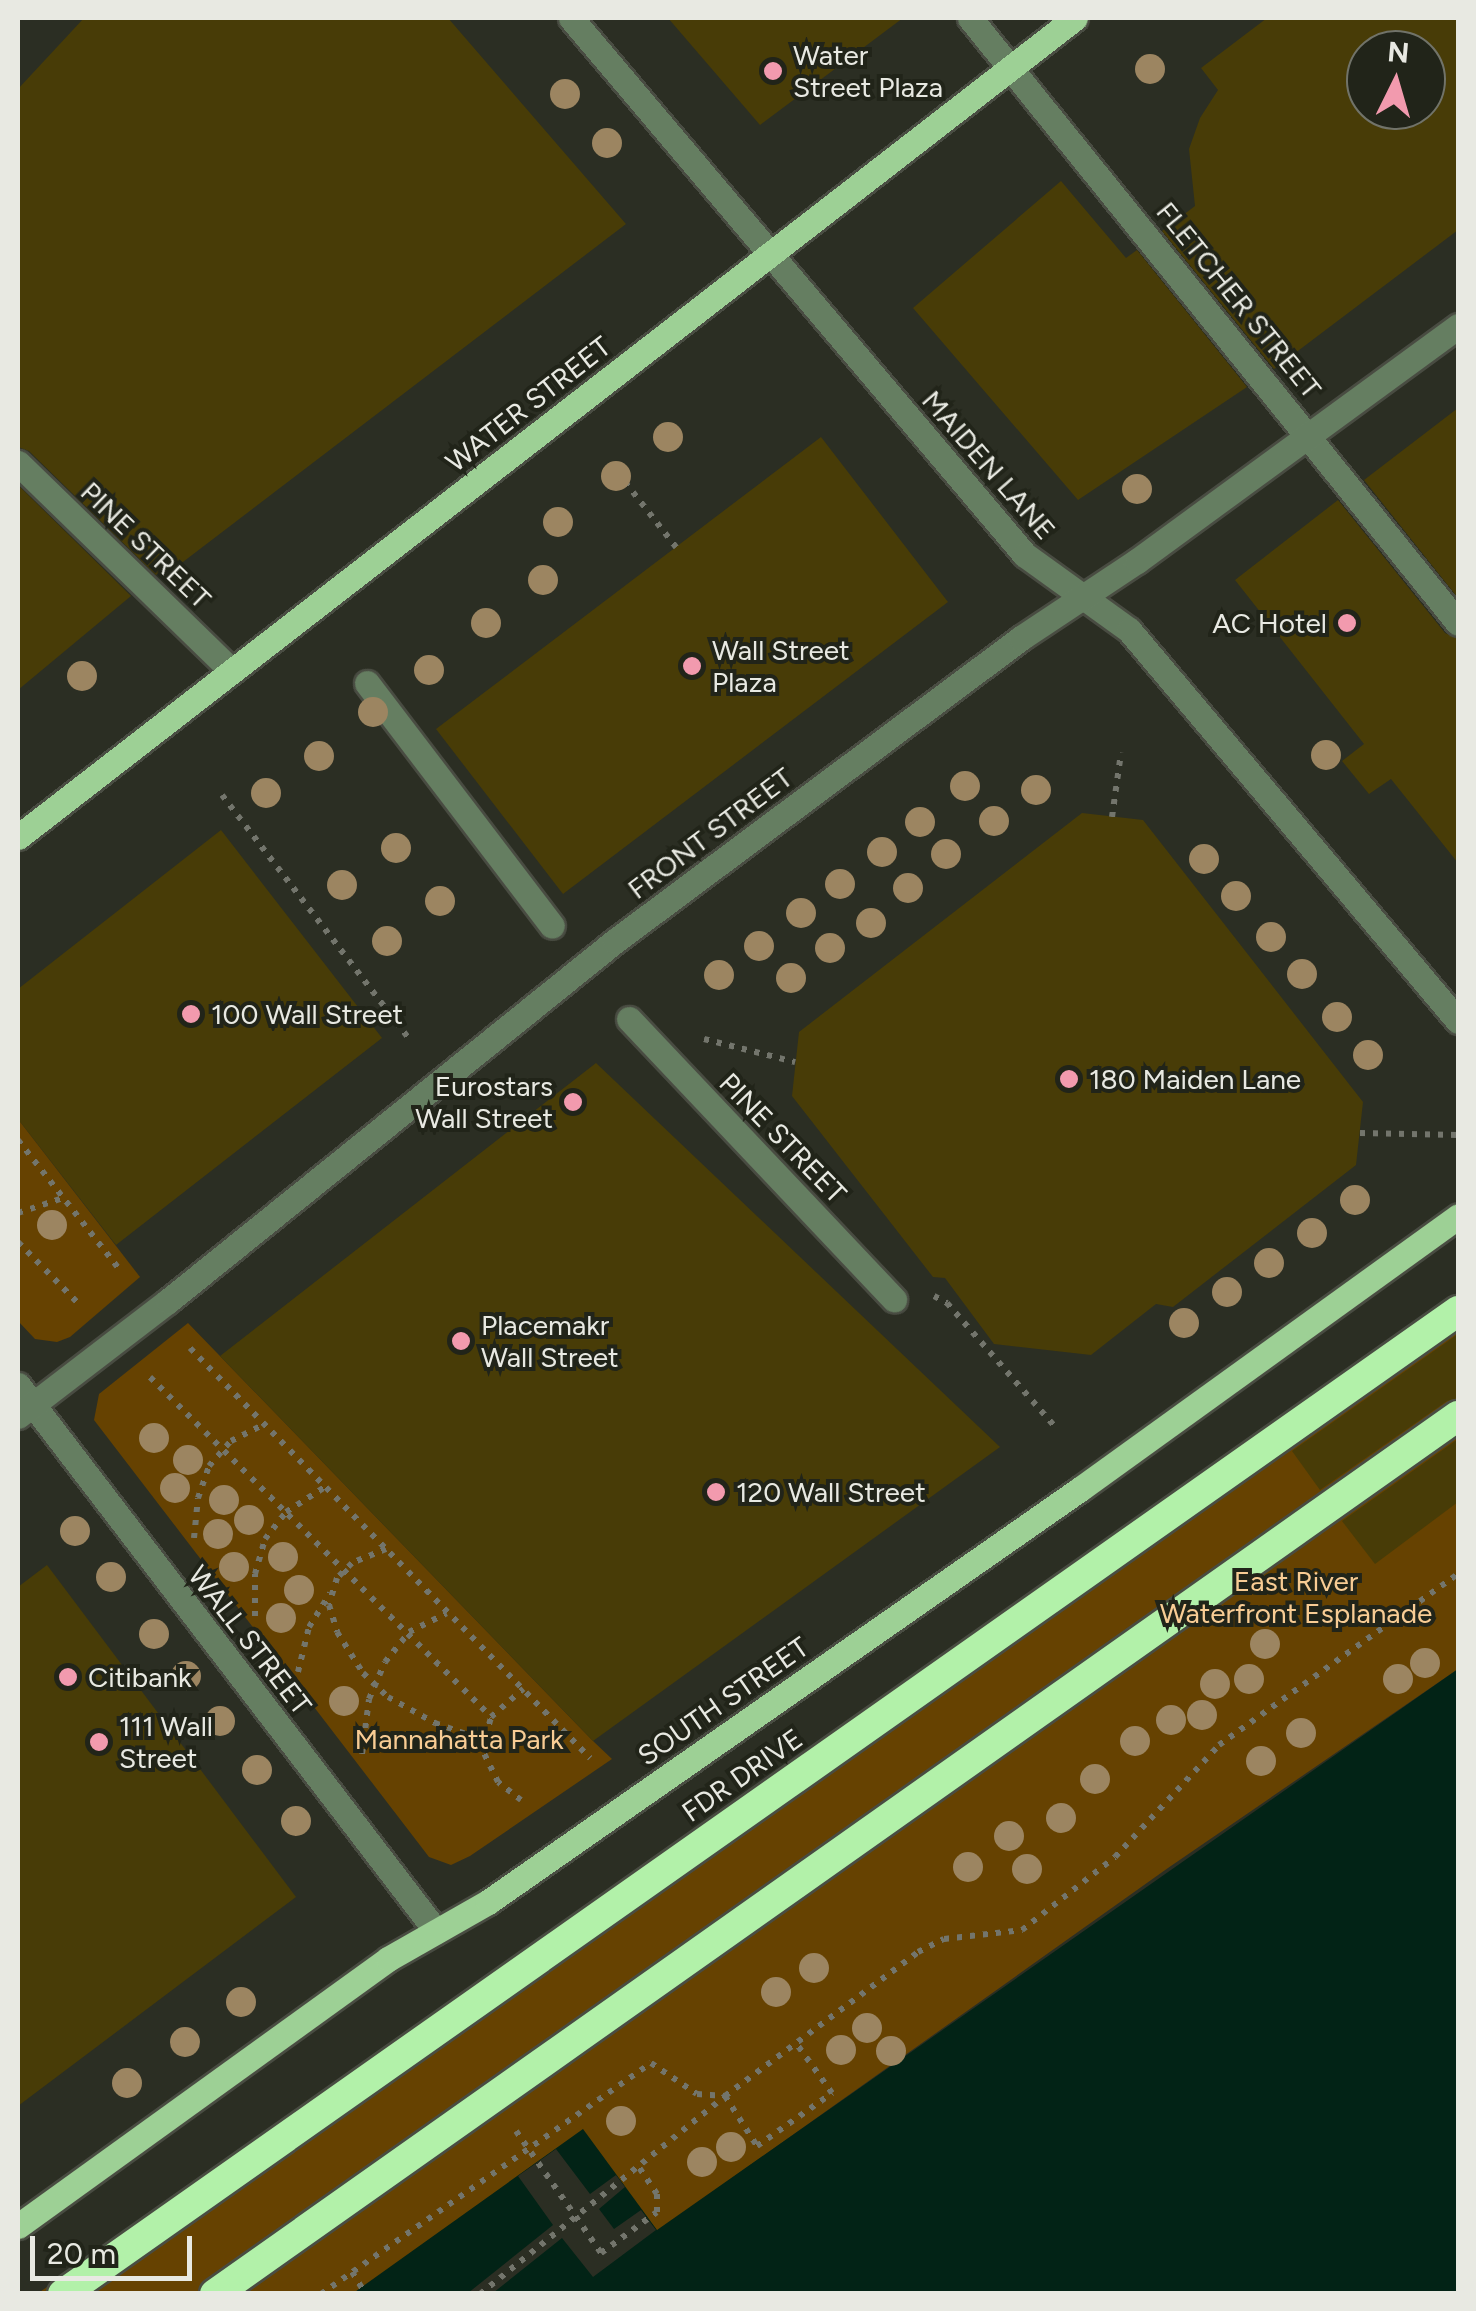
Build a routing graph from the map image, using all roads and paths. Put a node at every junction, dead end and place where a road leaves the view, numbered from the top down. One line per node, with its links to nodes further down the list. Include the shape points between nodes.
1 (572, 18): 5 (street, MAIDEN LANE)
2 (970, 18): 4 (street, FLETCHER STREET)
3 (1075, 18): 4 (main road, WATER STREET)
4 (1010, 67): 5 (main road, WATER STREET); 7 (street, FLETCHER STREET)
5 (770, 254): 11 (street, MAIDEN LANE, via 1025,555); 13 (main road, WATER STREET)
6 (1458, 326): 7 (street, FRONT STREET)
7 (1311, 436): 11 (street, FRONT STREET); 12 (street, FLETCHER STREET)
8 (18, 464): 13 (street, PINE STREET)
9 (626, 482): 10 (path)
10 (676, 547)
11 (1084, 596): 21 (street, MAIDEN LANE, via 1129,630); 38 (street, FRONT STREET, via 544,996 168,1301)
12 (1458, 623)
13 (232, 671): 18 (main road, WATER STREET)
14 (367, 683): 19 (street)
15 (1121, 754): 17 (path)
16 (222, 795): 22 (path)
17 (1112, 816)
18 (18, 837)
19 (552, 926)
20 (628, 1019): 33 (street, PINE STREET)
21 (1458, 1021)
22 (408, 1038)
23 (702, 1038): 24 (path)
24 (795, 1062)
25 (1360, 1133): 26 (path)
26 (1458, 1135)
27 (18, 1140): 28 (path)
28 (63, 1198): 29 (path); 32 (path)
29 (18, 1213)
30 (1458, 1216): 61 (main road, SOUTH STREET, via 1080,1489 488,1902)
31 (18, 1242): 34 (path)
32 (119, 1270)
33 (894, 1298): 41 (path, via 931,1294 946,1303)
34 (78, 1304)
35 (1458, 1311): 70 (highway, FDR DRIVE, bridge)
36 (190, 1348): 40 (path)
37 (150, 1377): 42 (path)
38 (22, 1402): 61 (street, WALL STREET)
39 (1458, 1416): 71 (highway, bridge)
40 (264, 1424): 42 (path); 43 (path)
41 (1058, 1429)
42 (222, 1448): 44 (path); 45 (path, via 204,1479)
43 (325, 1487): 44 (path); 46 (path)
44 (286, 1512): 47 (path); 51 (path, via 258,1555)
45 (194, 1538)
46 (386, 1549): 47 (path); 50 (path)
47 (343, 1570): 49 (path); 52 (path)
48 (1458, 1574): 62 (path, via 1220,1745 1115,1857 1022,1930 955,1937 918,1952)
49 (330, 1592): 53 (path, via 309,1627); 54 (path, via 337,1632)
50 (448, 1613): 52 (path); 55 (path)
51 (254, 1616)
52 (408, 1632): 54 (path); 56 (path)
53 (298, 1672)
54 (374, 1685): 57 (path, via 412,1711); 58 (path)
55 (523, 1689): 56 (path); 59 (path)
56 (492, 1717): 57 (path)
57 (483, 1740): 60 (path, via 488,1768)
58 (362, 1754)
59 (590, 1758)
60 (521, 1800)
61 (436, 1931): 67 (main road, SOUTH STREET)
62 (796, 2043): 63 (path); 63 (path, via 832,2093 757,2146)
63 (724, 2096): 65 (path); 68 (path, via 697,2094 651,2064)
64 (538, 2162): 66 (path)
65 (638, 2166): 66 (path); 66 (path, via 659,2201 648,2220 601,2252)
66 (576, 2217): 73 (path)
67 (18, 2226)
68 (352, 2272): 69 (path); 72 (path)
69 (364, 2290)
70 (63, 2294)
71 (216, 2294)
72 (321, 2294)
73 (480, 2294)

